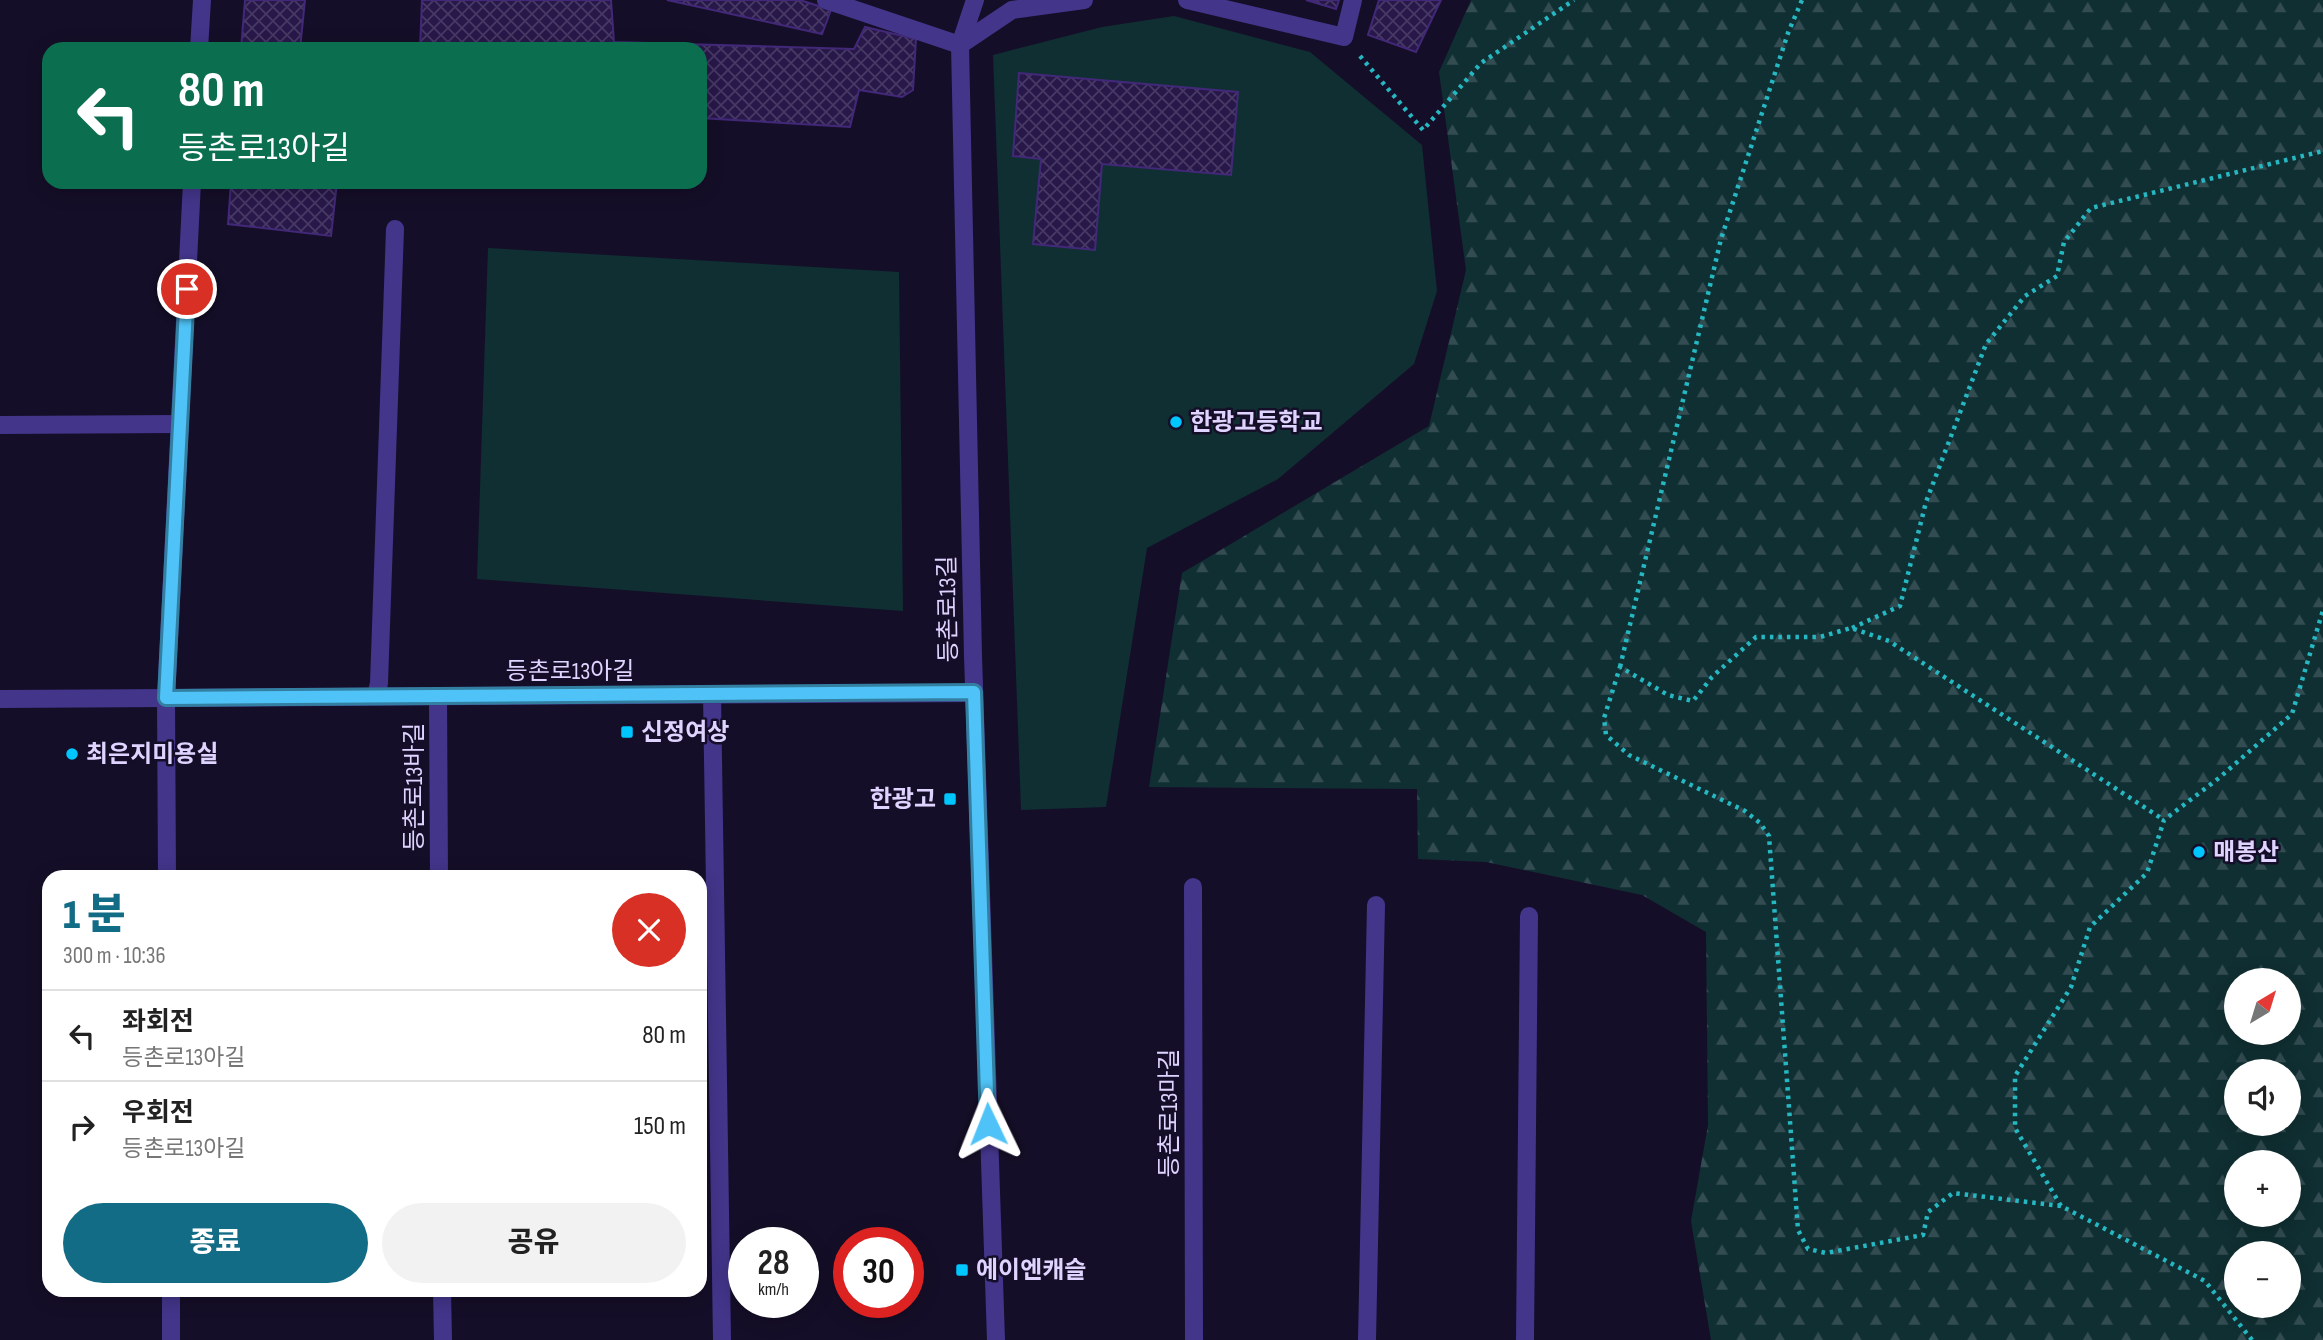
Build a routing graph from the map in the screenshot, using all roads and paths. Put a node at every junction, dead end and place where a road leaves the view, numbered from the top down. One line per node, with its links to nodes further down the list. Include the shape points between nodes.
1 (202, 0): 10 (street)
2 (826, 0): 11 (street)
3 (975, 0): 11 (street, 등촌로13길)
4 (1084, 0): 11 (street, via 1012,10)
5 (1187, 0): 9 (street)
6 (1353, 0): 9 (street)
7 (1574, 0): 9 (path, via 1481,63 1423,130)
8 (1802, 0): 19 (path, via 1721,239)
9 (1344, 37)
10 (199, 42)
11 (960, 45): 20 (street, 등촌로13길)
12 (2323, 151): 18 (path, via 2091,208 2064,242 2057,276 2025,296 1986,344 1926,502 1900,606)
13 (192, 189): 15 (street)
14 (395, 229): 22 (street)
15 (180, 424): 16 (street); 24 (street)
16 (0, 425)
17 (2323, 610): 26 (path, via 2292,714)
18 (1851, 628): 19 (path, via 1820,637 1756,637 1693,701 1668,695); 26 (path, via 1889,641)
19 (1620, 667): 32 (path, via 1604,718 1606,735 1629,755 1745,811 1769,836 1798,1230 1808,1250 1826,1253 1923,1235 1928,1212 1953,1193)
20 (974, 692): 21 (street, 등촌로13아길); 38 (street, 등촌로13길)
21 (712, 694): 23 (street, 등촌로13아길); 37 (street)
22 (376, 696): 23 (street, 등촌로13아길); 24 (street, 등촌로13아길)
23 (438, 696): 28 (street, 등촌로13바길)
24 (166, 698): 25 (street, 등촌로13아길); 27 (street)
25 (0, 699)
26 (2164, 820): 32 (path, via 2147,873 2090,927 2071,987 2015,1076 2015,1129)
27 (167, 870)
28 (439, 870)
29 (1193, 887): 39 (street, 등촌로13마길)
30 (1376, 905): 40 (street)
31 (1529, 916): 41 (street)
32 (2061, 1206): 42 (path, via 2205,1281)
33 (171, 1297): 35 (street)
34 (442, 1297): 36 (street)
35 (171, 1340)
36 (443, 1340)
37 (722, 1340)
38 (996, 1340)
39 (1194, 1340)
40 (1367, 1340)
41 (1525, 1340)
42 (2252, 1340)

